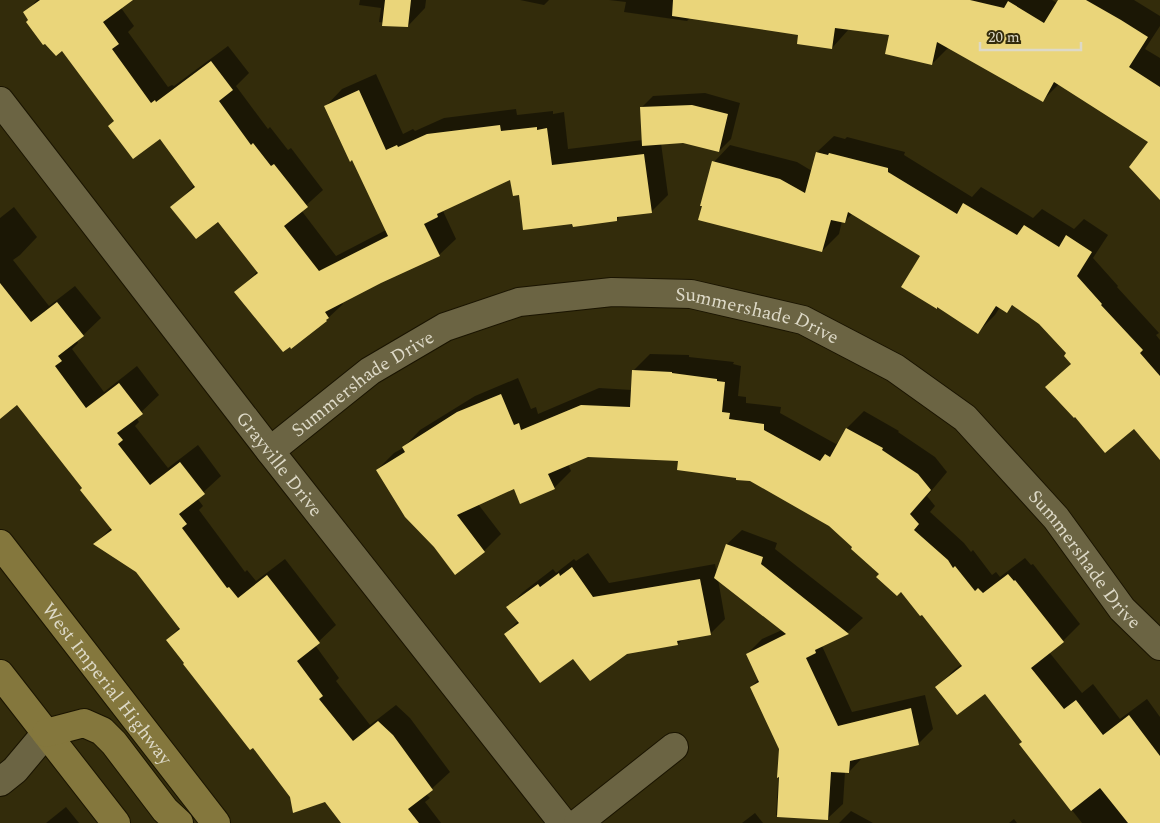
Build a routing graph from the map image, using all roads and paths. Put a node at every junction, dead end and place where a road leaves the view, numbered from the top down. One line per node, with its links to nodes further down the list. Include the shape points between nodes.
1 (0, 101): 2 (street, Grayville Drive)
2 (270, 451): 4 (street, Summershade Drive, via 370,371 445,327 519,302 612,292 691,294 803,320 895,368 965,418 1056,518 1122,608); 12 (street, Grayville Drive)
3 (0, 544): 11 (main road, West Imperial Highway)
4 (1160, 646)
5 (0, 674): 6 (main road)
6 (46, 732): 8 (street); 9 (main road); 10 (main road, via 84,723 102,732)
7 (674, 747): 13 (street)
8 (8, 776)
9 (116, 823)
10 (179, 823)
11 (216, 823)
12 (563, 823)
13 (578, 823)

